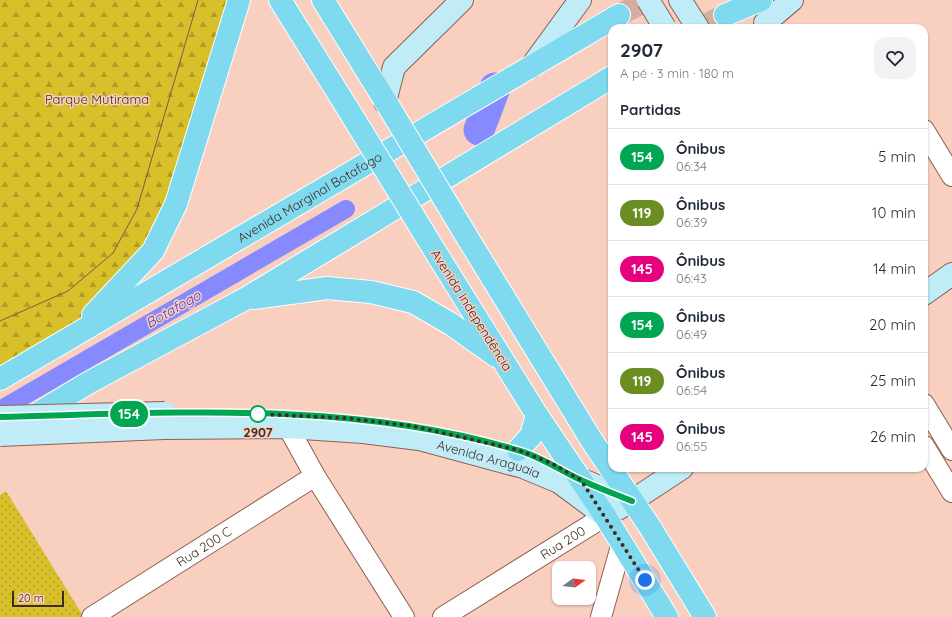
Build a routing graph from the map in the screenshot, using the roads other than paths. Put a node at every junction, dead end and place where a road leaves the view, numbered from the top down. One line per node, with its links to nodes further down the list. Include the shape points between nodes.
1 (239, 0): 23 (main road, via 176,204 153,251)
2 (280, 0): 24 (main road, Avenida Independência, bridge)
3 (323, 0): 17 (main road)
4 (462, 0): 17 (main road, via 394,67)
5 (580, 0): 15 (main road)
6 (648, 0): 12 (main road, bridge)
7 (680, 0): 13 (main road)
8 (761, 0): 11 (main road)
9 (792, 0): 14 (main road)
10 (619, 15): 15 (main road, Avenida Marginal Botafogo)
11 (725, 15)
12 (663, 24)
13 (695, 24)
14 (765, 24)
15 (531, 67): 23 (main road, Avenida Marginal Botafogo)
16 (608, 78): 22 (main road)
17 (387, 105): 35 (main road, bridge)
18 (928, 137): 19 (street)
19 (952, 176)
20 (952, 274): 21 (main road)
21 (928, 291)
22 (245, 299): 24 (main road, via 327,288 371,292 413,302 451,324); 31 (main road, via 88,383)
23 (77, 332): 25 (main road, Avenida Marginal Botafogo)
24 (503, 361): 27 (main road, Avenida Independência)
25 (0, 379)
26 (928, 411): 33 (street)
27 (537, 415): 32 (main road, via 531,436); 39 (main road, Avenida Independência)
28 (0, 417): 29 (main road, Avenida Araguaia, bridge)
29 (165, 420): 30 (main road, Avenida Araguaia); 31 (main road, Avenida Araguaia, bridge); 32 (main road, Avenida Araguaia, via 345,418 412,426)
30 (288, 426): 38 (street); 42 (main road, Avenida Araguaia, via 419,439 523,467 559,482)
31 (0, 436)
32 (518, 450): 39 (main road, Avenida Araguaia, via 551,463)
33 (952, 450)
34 (928, 453): 40 (street)
35 (608, 465)
36 (613, 472): 41 (main road, bridge)
37 (676, 472): 41 (main road, Rua 200)
38 (315, 476): 44 (street, Rua 200 C); 46 (street)
39 (581, 480): 41 (main road, Avenida Araguaia); 42 (main road, Avenida Independência)
40 (952, 492)
41 (632, 501): 42 (main road, Rua 200); 50 (main road)
42 (605, 516): 43 (main road, Avenida Independência); 47 (street, Rua 200)
43 (622, 543): 48 (street); 49 (main road, Avenida Independência)
44 (117, 610): 45 (street, Rua 200 C)
45 (92, 617)
46 (404, 617)
47 (443, 617)
48 (601, 617)
49 (667, 617)
50 (705, 617)

